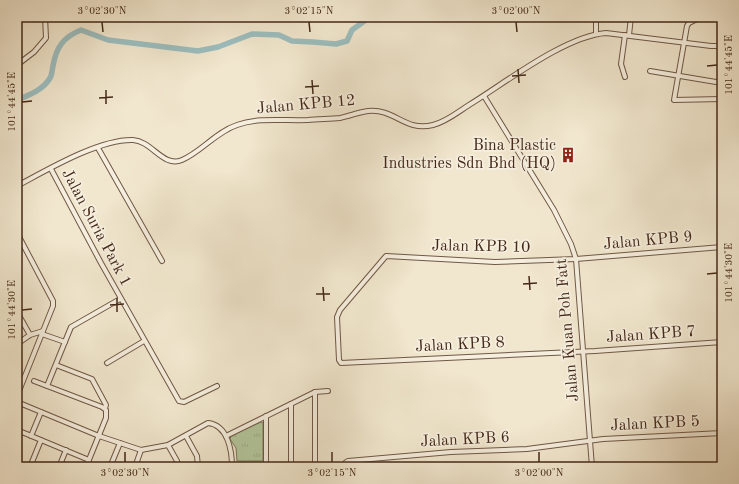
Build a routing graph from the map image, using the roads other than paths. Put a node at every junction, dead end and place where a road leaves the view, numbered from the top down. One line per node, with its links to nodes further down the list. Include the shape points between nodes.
1 (45, 17): 9 (street, via 46,38 34,52)
2 (596, 17): 5 (street)
3 (631, 17): 6 (street)
4 (701, 17): 7 (street, via 689,23)
5 (596, 34): 6 (street); 14 (street, Jalan KPB 12, via 561,48)
6 (627, 35): 7 (street); 12 (street, via 621,64)
7 (684, 42): 8 (street); 11 (street)
8 (721, 47)
9 (17, 65)
10 (650, 71): 11 (street)
11 (678, 76): 13 (street); 15 (street, via 674,100)
12 (624, 77)
13 (722, 83)
14 (484, 96): 16 (street, Jalan KPB 12, via 441,122 426,126 410,125 390,113 377,111 340,118 245,123 226,130 182,160 175,161 168,160 136,140 115,142); 21 (street, Jalan Kuan Poh Fatt, via 557,215)
15 (722, 99)
16 (98, 148): 17 (street, Jalan KPB 12); 22 (street)
17 (51, 169): 18 (street, Jalan KPB 12); 23 (street, Jalan Suria Park 1)
18 (17, 186)
19 (17, 233): 27 (street, via 52,301 53,306)
20 (722, 247): 21 (street, Jalan KPB 9)
21 (576, 259): 33 (street, Jalan Kuan Poh Fatt); 34 (street, Jalan KPB 10, via 495,262 386,256 338,313)
22 (162, 261)
23 (120, 299): 29 (street, via 71,327); 30 (street, Jalan Suria Park 1)
24 (17, 312): 25 (street)
25 (23, 323): 26 (street); 28 (street)
26 (17, 326)
27 (42, 332): 28 (street); 29 (street); 38 (street)
28 (30, 335): 32 (street)
29 (65, 342): 36 (street)
30 (144, 342): 35 (street); 41 (street, Jalan Suria Park 1, via 179,401 184,402)
31 (722, 342): 33 (street, Jalan KPB 7)
32 (17, 344)
33 (582, 351): 34 (street, Jalan KPB 8); 57 (street, Jalan Kuan Poh Fatt)
34 (340, 361)
35 (107, 363)
36 (56, 365): 40 (street); 47 (street, via 92,379 106,405)
37 (17, 378): 38 (street)
38 (23, 380): 44 (street)
39 (34, 381): 40 (street)
40 (47, 386): 47 (street)
41 (216, 386)
42 (328, 391): 43 (street)
43 (315, 392): 46 (street); 73 (street)
44 (17, 396)
45 (17, 402): 48 (street)
46 (291, 404): 49 (street); 72 (street)
47 (105, 409): 53 (street, via 106,418)
48 (41, 412): 52 (street); 53 (street)
49 (266, 416): 55 (street); 71 (street)
50 (17, 430): 52 (street)
51 (722, 433): 57 (street, Jalan KPB 5)
52 (31, 436): 56 (street)
53 (99, 436): 58 (street); 62 (street)
54 (186, 436): 55 (street, via 208,423 216,424); 59 (street); 69 (street, via 197,456)
55 (226, 436): 70 (street, via 232,449)
56 (40, 440): 60 (street); 63 (street)
57 (590, 440): 74 (street, Jalan KPB 6, via 527,449 451,452 348,461); 75 (street, Jalan Kuan Poh Fatt)
58 (120, 443): 61 (street); 66 (street)
59 (168, 446): 61 (street); 68 (street)
60 (66, 450): 62 (street); 64 (street)
61 (141, 450): 67 (street)
62 (89, 460): 65 (street)
63 (30, 467)
64 (59, 467)
65 (86, 467)
66 (110, 467)
67 (135, 467)
68 (178, 467)
69 (198, 467)
70 (232, 467)
71 (266, 467)
72 (291, 467)
73 (315, 467)
74 (345, 467)
75 (592, 467)

